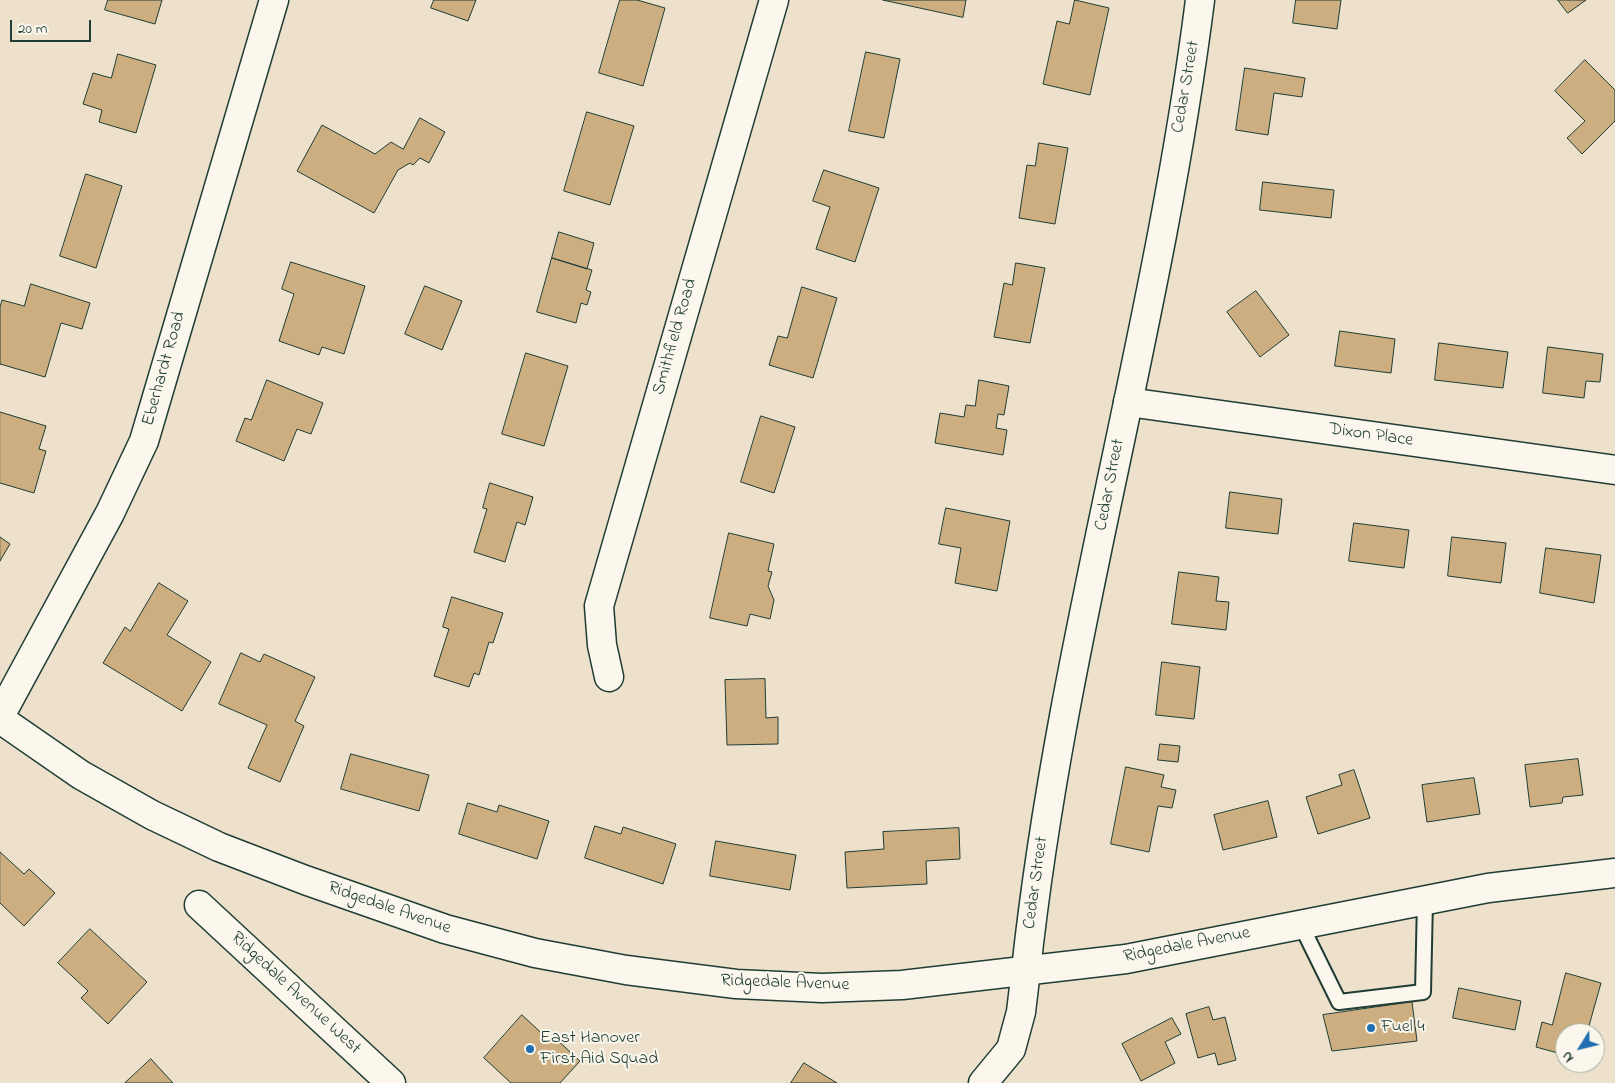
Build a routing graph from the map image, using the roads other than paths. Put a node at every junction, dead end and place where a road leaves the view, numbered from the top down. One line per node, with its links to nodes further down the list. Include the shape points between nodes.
1 (274, 0): 7 (street, Eberhardt Road, via 144,441 110,514)
2 (774, 0): 6 (street, Smithfield Road, via 599,606)
3 (1200, 0): 4 (street, Cedar Street, via 1170,186)
4 (1128, 402): 5 (street, Dixon Place); 12 (street, Cedar Street, via 1043,839)
5 (1615, 470)
6 (609, 677)
7 (0, 717): 12 (street, Ridgedale Avenue, via 82,775 218,847 445,929 535,953 626,970 727,983 822,988 902,985)
8 (1615, 873): 9 (street, Ridgedale Avenue, via 1488,888)
9 (1425, 900): 11 (street, Ridgedale Avenue); 11 (lane, via 1423,992 1339,1002)
10 (199, 904): 13 (street, Ridgedale Avenue West)
11 (1301, 925): 12 (street, Ridgedale Avenue, via 1126,959)
12 (1026, 970): 14 (street, via 1021,1012 1011,1049)
13 (390, 1083)
14 (984, 1083)

